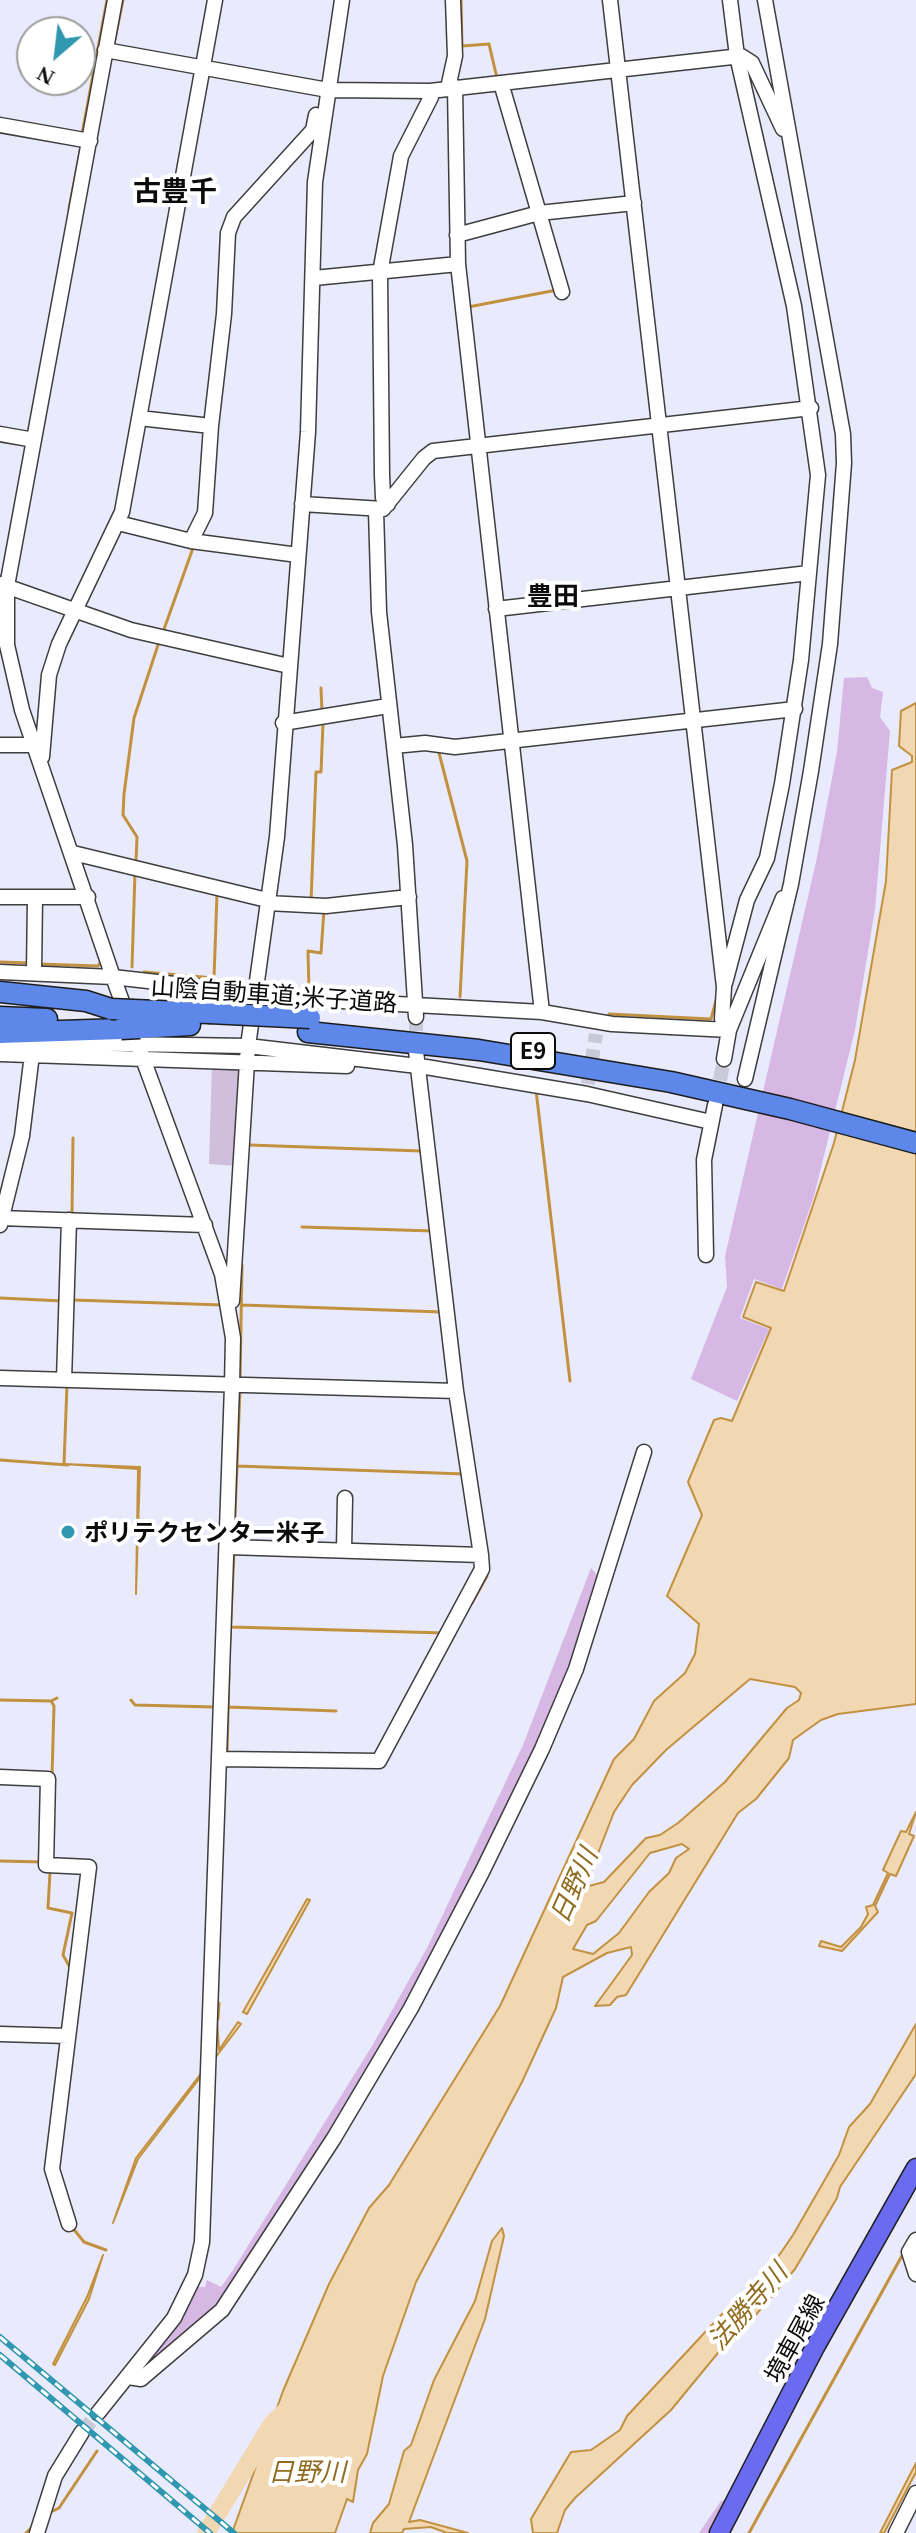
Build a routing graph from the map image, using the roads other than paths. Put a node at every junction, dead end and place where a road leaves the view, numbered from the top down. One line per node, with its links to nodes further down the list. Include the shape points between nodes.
1 (115, 0): 8 (street)
2 (215, 0): 10 (street)
3 (342, 0): 14 (street)
4 (453, 0): 13 (street)
5 (610, 0): 11 (street)
6 (730, 0): 9 (street)
7 (765, 0): 18 (street)
8 (105, 50): 10 (street); 17 (street)
9 (737, 56): 11 (street); 18 (street, via 752,63); 26 (street, via 794,306)
10 (203, 65): 14 (street); 27 (street)
11 (618, 70): 12 (street); 19 (street)
12 (501, 83): 13 (street); 20 (street)
13 (452, 88): 15 (street); 21 (street)
14 (324, 89): 15 (street); 24 (street, via 315,182); 29 (street, via 313,130 234,217 228,233)
15 (430, 91): 23 (street, via 401,156)
16 (0, 125): 17 (street)
17 (90, 141): 31 (street)
18 (790, 141): 53 (street, via 844,463 830,644)
19 (634, 203): 20 (street); 28 (street)
20 (539, 213): 21 (street); 25 (street)
21 (457, 235): 22 (street)
22 (458, 264): 23 (street); 32 (street)
23 (380, 273): 24 (street); 34 (street)
24 (314, 278): 33 (street)
25 (562, 292)
26 (811, 408): 28 (street); 38 (street, via 818,475)
27 (139, 418): 29 (street); 35 (street)
28 (659, 425): 32 (street); 40 (street)
29 (211, 426): 36 (street, via 205,513)
30 (0, 434): 31 (street)
31 (34, 440): 39 (street)
32 (476, 447): 34 (street, via 430,452); 41 (street)
33 (302, 504): 34 (street); 37 (street)
34 (382, 508): 44 (street, via 379,612)
35 (118, 523): 36 (street); 42 (street)
36 (191, 541): 37 (street)
37 (298, 555): 43 (street)
38 (809, 573): 40 (street); 45 (street)
39 (4, 585): 42 (street); 51 (street, via 10,668)
40 (677, 588): 41 (street); 46 (street)
41 (496, 609): 48 (street)
42 (75, 610): 43 (street, via 131,630); 51 (street, via 49,675)
43 (289, 666): 47 (street)
44 (388, 706): 47 (street); 50 (street)
45 (795, 709): 46 (street); 62 (street, via 768,856 747,900)
46 (693, 721): 48 (street); 62 (street)
47 (283, 723): 58 (street, via 279,823)
48 (511, 741): 50 (street); 67 (street)
49 (0, 745): 51 (street)
50 (397, 746): 57 (street)
51 (38, 753): 52 (street)
52 (73, 853): 56 (street); 58 (street)
53 (791, 884): 69 (street, via 761,943); 80 (street)
54 (0, 897): 55 (street)
55 (35, 897): 56 (street); 60 (street)
56 (88, 897): 61 (street)
57 (409, 897): 58 (street, via 326,906); 66 (street)
58 (267, 902): 64 (street)
59 (0, 972): 60 (street)
60 (34, 973): 61 (street)
61 (113, 977): 64 (street); 71 (street)
62 (724, 987): 69 (street, via 722,1019)
63 (0, 992): 71 (highway, via 86,1001)
64 (253, 994): 66 (street); 73 (street)
65 (0, 1003): 71 (highway, 山陰自動車道;米子道路 / E9)
66 (416, 1010): 67 (street)
67 (542, 1012): 69 (street, via 598,1028)
68 (0, 1017): 71 (highway, 山陰自動車道;米子道路 / E9)
69 (729, 1030): 77 (street)
70 (0, 1033): 71 (highway)
71 (134, 1033): 73 (street); 74 (street); 79 (street); 80 (highway, 山陰自動車道;米子道路 / E9, bridge, via 202,1022 309,1025 480,1041); 86 (street)
72 (0, 1042): 74 (street)
73 (248, 1046): 76 (street); 79 (street)
74 (33, 1050): 75 (street); 85 (street, via 22,1136)
75 (0, 1054)
76 (357, 1059): 78 (street); 79 (street, via 355,1067)
77 (724, 1059)
78 (420, 1062): 82 (street, via 587,1089); 92 (street)
79 (247, 1063): 88 (street)
80 (750, 1091): 83 (highway, 山陰自動車道;米子道路 / E9)
81 (715, 1105): 82 (street)
82 (711, 1122): 87 (street, via 704,1160)
83 (916, 1140)
84 (69, 1220): 85 (street); 86 (street); 90 (street)
85 (1, 1221)
86 (205, 1225): 88 (street)
87 (706, 1255)
88 (230, 1309): 91 (street)
89 (0, 1378): 90 (street)
90 (64, 1380): 91 (street)
91 (232, 1386): 92 (street); 95 (street)
92 (456, 1391): 97 (street)
93 (644, 1452): 106 (street, via 565,1696 411,2008 327,2150 222,2310 141,2379)
94 (345, 1498): 96 (street)
95 (228, 1547): 96 (street); 98 (street)
96 (344, 1550): 97 (street)
97 (481, 1555): 98 (street, via 480,1578 379,1761)
98 (221, 1759): 106 (street, via 204,2223 198,2264 174,2318)
99 (0, 1777): 101 (street, via 48,1779 46,1865 89,1867)
100 (0, 2034): 101 (street)
101 (68, 2036): 103 (street, via 52,2169)
102 (916, 2168): 111 (main road, 境車尾線)
103 (69, 2224)
104 (916, 2240): 105 (street, via 909,2252)
105 (916, 2274)
106 (128, 2377): 107 (street)
107 (98, 2413)
108 (82, 2432): 110 (street, via 55,2476)
109 (916, 2493): 112 (street)
110 (37, 2533)
111 (719, 2533)
112 (896, 2533)

